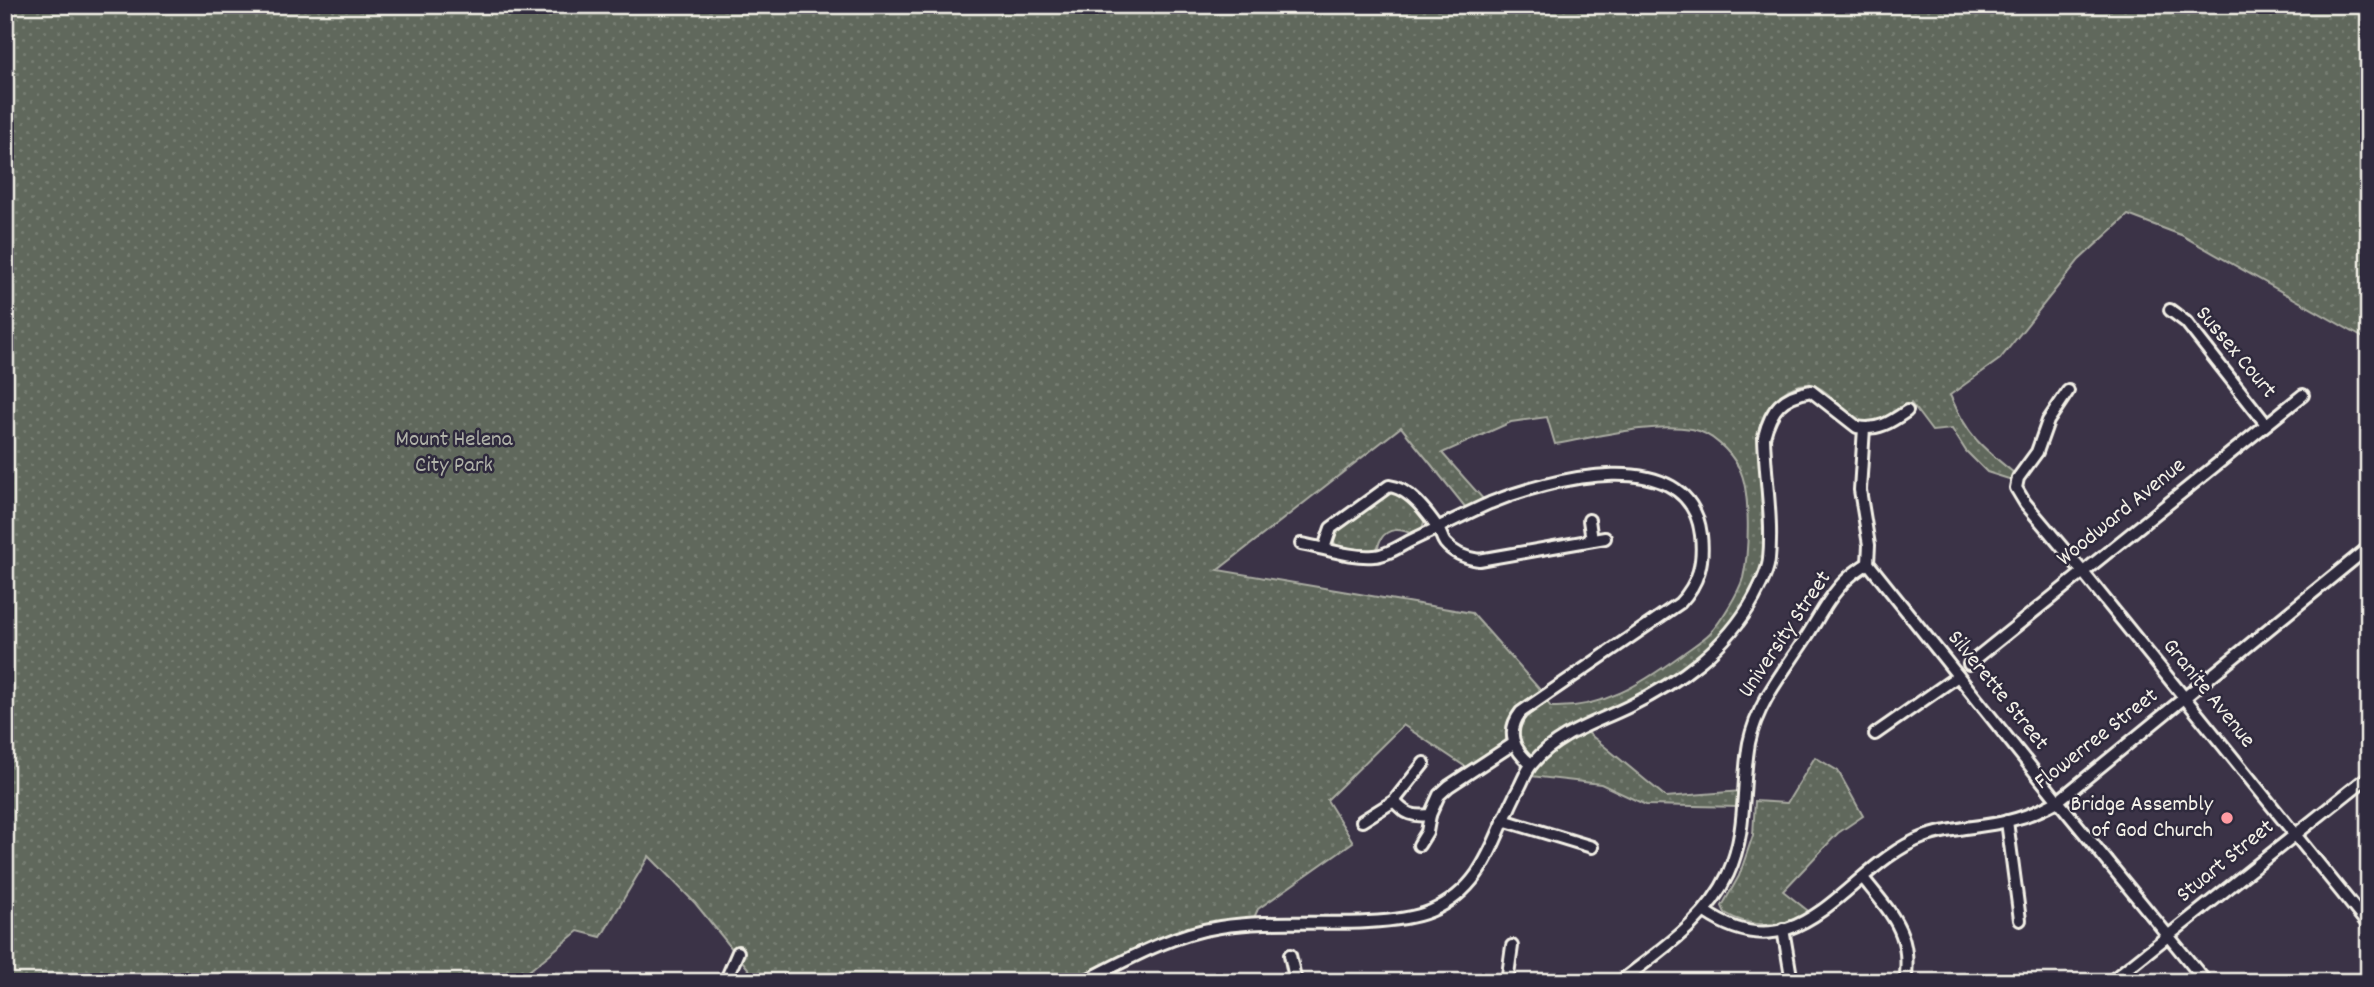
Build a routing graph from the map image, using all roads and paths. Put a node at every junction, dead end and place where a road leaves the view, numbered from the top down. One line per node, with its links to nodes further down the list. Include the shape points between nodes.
1 (2170, 310): 5 (street, Sussex Court, via 2186,322)
2 (2068, 391): 15 (street, Granite Avenue, via 2016,488)
3 (2302, 395): 5 (street, Woodward Avenue)
4 (1907, 411): 6 (street, via 1887,425)
5 (2266, 424): 15 (street, Woodward Avenue)
6 (1864, 428): 14 (street, via 1860,490); 22 (street, via 1811,391 1784,401 1769,418 1764,437 1769,561 1743,618 1697,665 1661,691 1553,743)
7 (1588, 520): 10 (street)
8 (1437, 528): 10 (street, via 1454,551 1479,560); 13 (street, via 1376,557); 13 (street, via 1406,491 1389,486 1331,528); 20 (street, via 1493,502 1596,475 1646,475 1683,497 1697,516 1703,555 1687,595 1521,712 1513,726)
9 (1605, 538): 10 (street)
10 (1592, 540)
11 (1301, 544): 13 (street)
12 (2369, 547): 18 (street, Flowerree Street)
13 (1324, 548)
14 (1868, 563): 17 (street, Silverette Street); 34 (street, University Street, via 1831,598 1763,703 1749,744 1744,813 1735,853)
15 (2082, 571): 16 (street, Woodward Avenue); 18 (street, Granite Avenue)
16 (1969, 664)
17 (1958, 676): 19 (street); 25 (street, Silverette Street)
18 (2185, 698): 25 (street, Flowerree Street); 30 (street, Granite Avenue)
19 (1875, 734)
20 (1513, 744): 22 (street); 26 (street, via 1439,795)
21 (1424, 764): 24 (street)
22 (1531, 764): 27 (street)
23 (2369, 776): 30 (street, Stuart Street)
24 (1394, 801): 26 (street, via 1412,816); 28 (street)
25 (2058, 801): 29 (street, Flowerree Street); 38 (street, Silverette Street)
26 (1430, 815): 31 (street)
27 (1503, 820): 32 (street); 42 (street, via 1478,874 1453,899 1429,912 1382,922 1221,926 1192,932)
28 (1362, 821)
29 (2007, 821): 33 (street, Flowerree Street, via 1923,837); 35 (street)
30 (2295, 834): 36 (street, Granite Avenue); 38 (street, Stuart Street)
31 (1419, 845)
32 (1592, 847)
33 (1863, 878): 37 (street, Flowerree Street, via 1811,919); 48 (street, via 1895,918 1905,941)
34 (1706, 912): 37 (street, Flowerree Street, via 1743,929); 46 (street, University Street)
35 (2020, 920)
36 (2369, 926)
37 (1783, 929): 47 (street)
38 (2168, 935): 49 (street, Stuart Street); 50 (street, Silverette Street)
39 (1512, 946): 45 (street)
40 (738, 952): 43 (street)
41 (1290, 955): 44 (street)
42 (1087, 981)
43 (725, 982)
44 (1296, 982)
45 (1507, 982)
46 (1620, 982)
47 (1792, 982)
48 (1905, 982)
49 (2110, 982)
50 (2206, 982)

